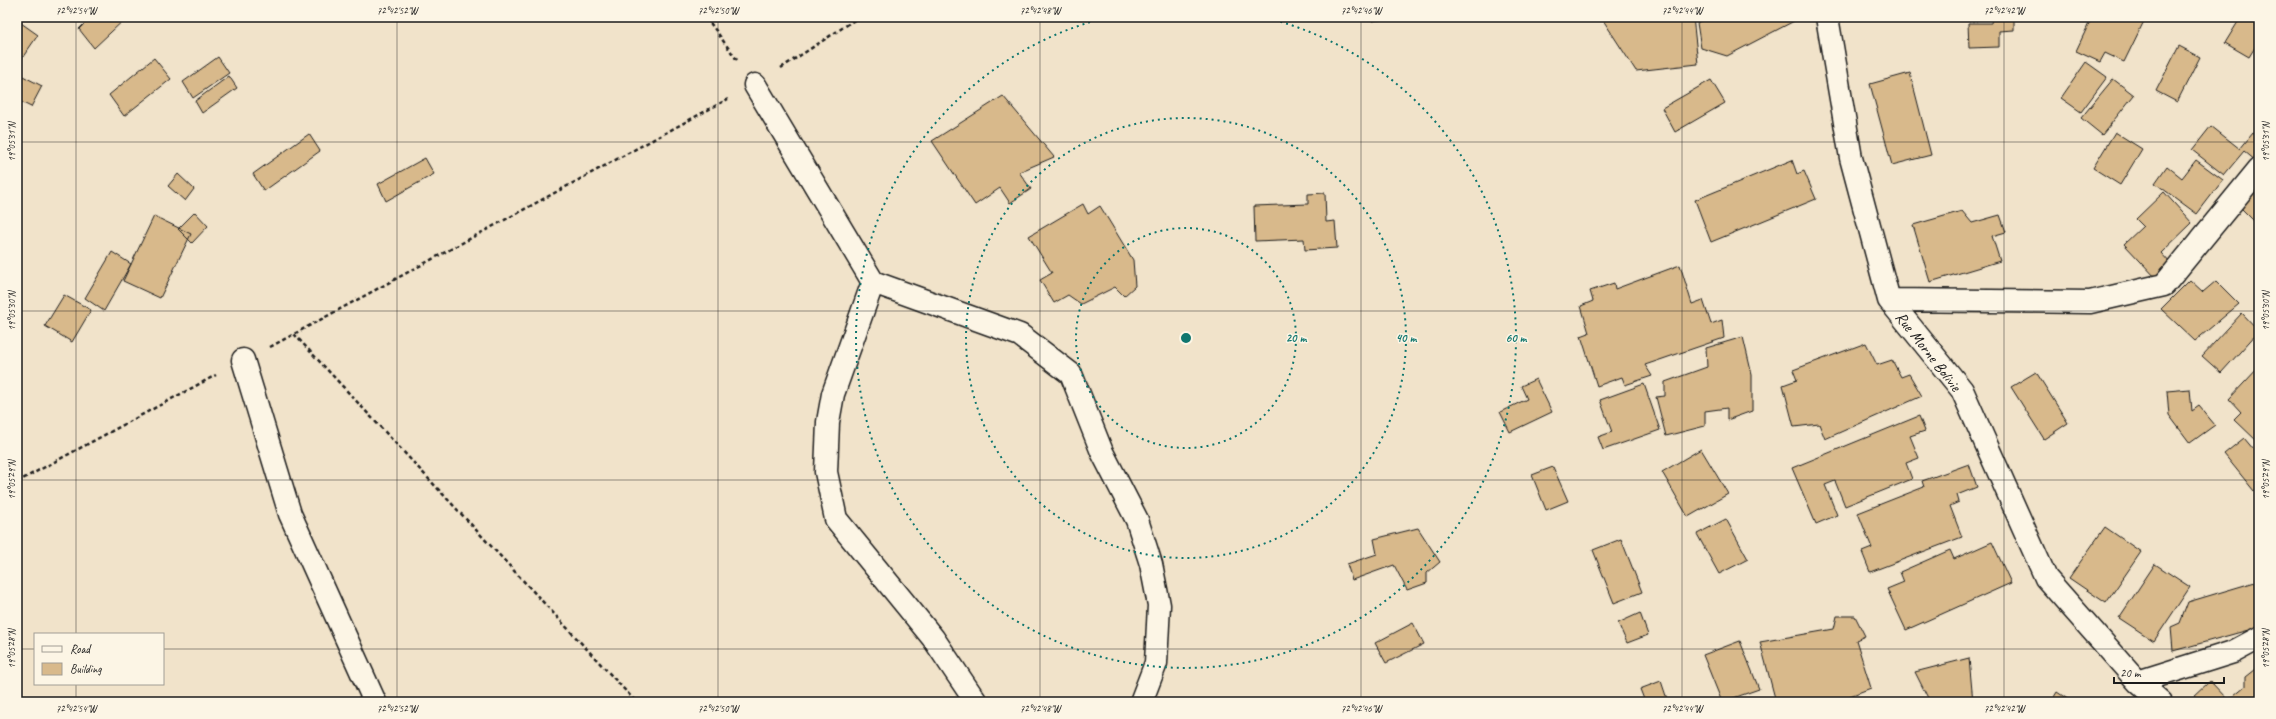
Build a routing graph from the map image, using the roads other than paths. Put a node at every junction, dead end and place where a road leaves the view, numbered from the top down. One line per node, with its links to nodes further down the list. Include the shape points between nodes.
1 (1827, 17): 5 (street, Rue Morne Bolivie, via 1851,158)
2 (755, 85): 4 (street)
3 (2259, 169): 5 (street, via 2164,285 2090,302)
4 (873, 282): 10 (street, via 833,394 828,422 826,472 836,519 934,638); 11 (street, via 1020,335 1070,374 1102,452 1137,520 1151,564 1159,606 1156,663)
5 (1889, 300): 8 (street, Rue Morne Bolivie, via 1962,390 2046,578)
6 (243, 360): 9 (street, via 290,514)
7 (2259, 638): 8 (street, via 2233,652)
8 (2138, 682): 12 (street, Rue Morne Bolivie)
9 (375, 702)
10 (976, 702)
11 (1141, 702)
12 (2161, 702)

